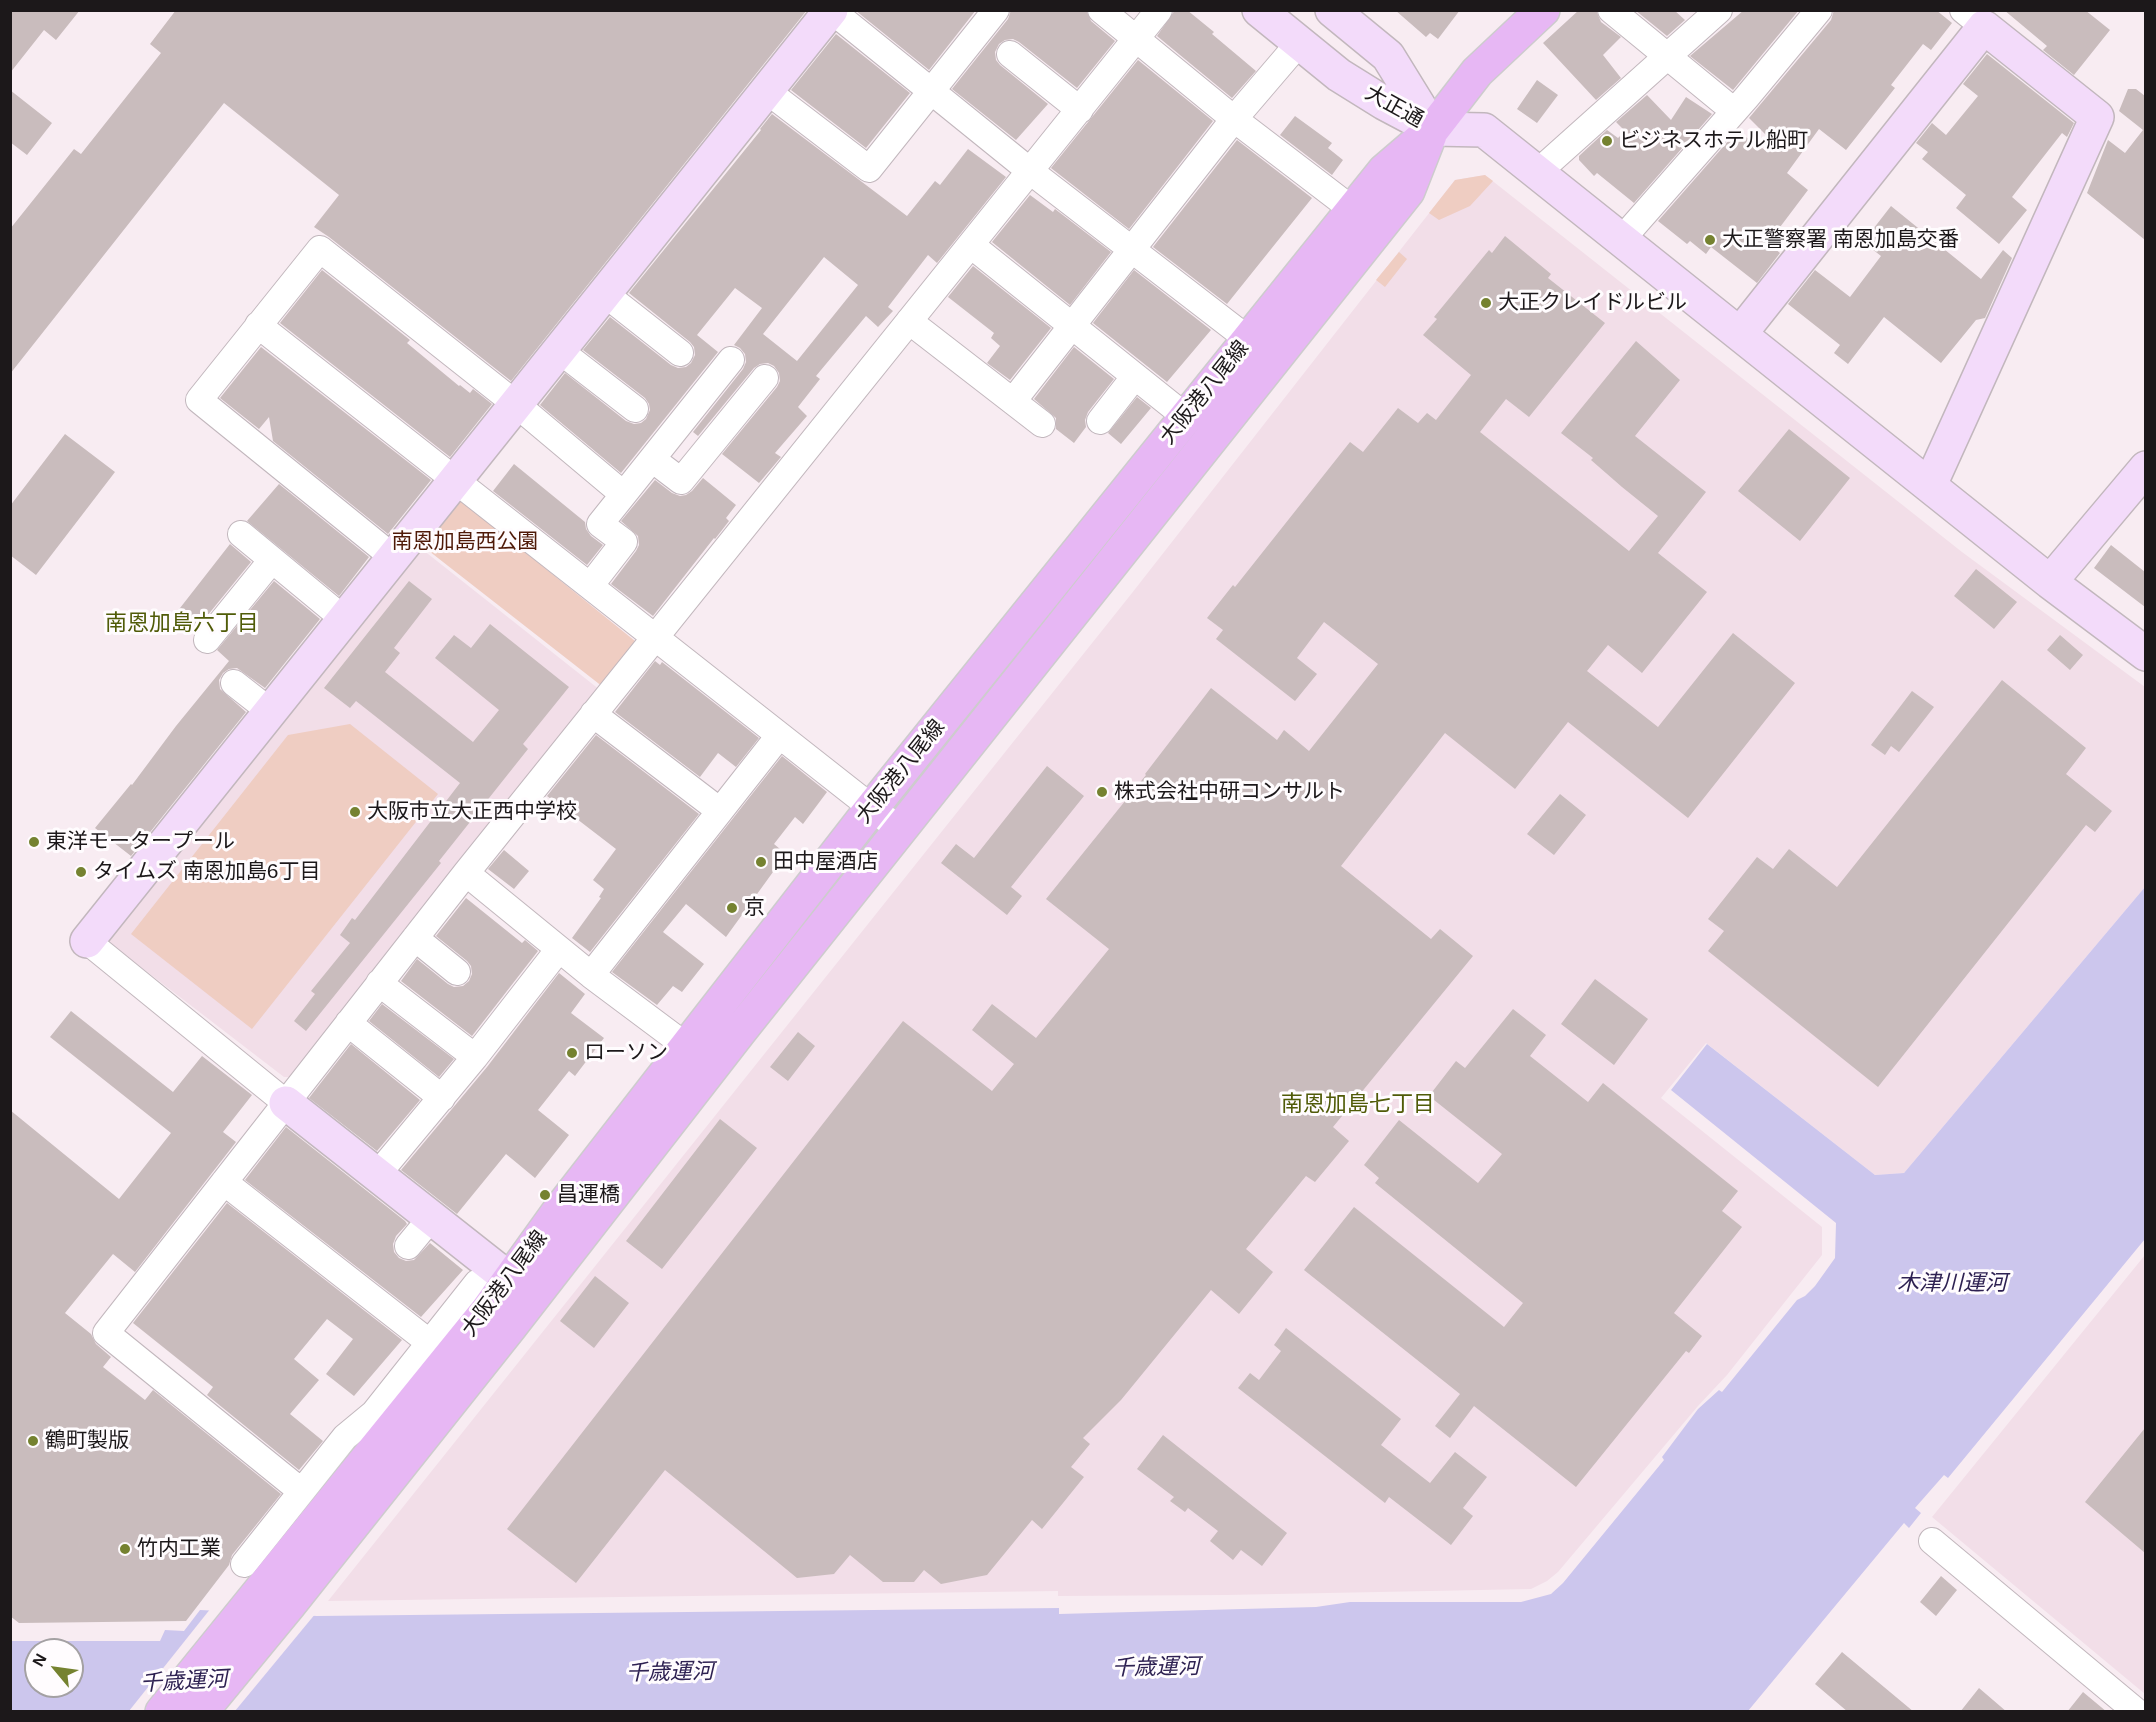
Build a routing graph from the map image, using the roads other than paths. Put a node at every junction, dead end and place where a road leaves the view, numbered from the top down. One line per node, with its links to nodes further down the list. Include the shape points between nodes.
1 (831, 10): 16 (street); 17 (street)
2 (996, 10): 17 (street)
3 (1101, 10): 12 (street)
4 (1159, 10): 12 (street)
5 (1259, 10): 13 (street, 大正通)
6 (1332, 10): 21 (street, 大正通, via 1388,56)
7 (1543, 10): 21 (main road, 大阪港八尾線, via 1477,72)
8 (1611, 10): 15 (street)
9 (1719, 10): 15 (street)
10 (1819, 10): 19 (street)
11 (1974, 19): 32 (street); 48 (street, via 2097,117)
12 (1136, 39): 18 (street); 20 (street)
13 (1299, 44): 20 (street); 21 (street, 大正通, via 1339,75)
14 (1010, 54): 18 (street)
15 (1667, 56): 19 (street); 23 (street)
16 (767, 91): 17 (street, via 869,169); 28 (street)
17 (932, 92): 22 (street)
18 (1080, 110): 22 (street)
19 (1734, 111): 25 (street)
20 (1234, 119): 24 (street); 27 (street)
21 (1433, 129): 23 (street, via 1484,130); 24 (main road, 大阪港八尾線, via 1384,171); 65 (main road, 大阪港八尾線, via 1408,190)
22 (1030, 171): 26 (street); 27 (street)
23 (1538, 172): 25 (street)
24 (1353, 210): 33 (main road, 大阪港八尾線)
25 (1622, 239): 32 (street)
26 (971, 245): 29 (street); 31 (street)
27 (1131, 250): 31 (street); 33 (street)
28 (605, 294): 34 (street); 35 (street)
29 (909, 321): 39 (street); 56 (street)
30 (258, 325): 40 (street, via 320,249); 47 (street); 51 (street, via 199,400)
31 (1072, 326): 37 (street); 39 (street)
32 (1740, 334): 48 (street)
33 (1249, 340): 42 (main road, 大阪港八尾線)
34 (560, 351): 40 (street); 41 (street)
35 (680, 352)
36 (731, 360): 45 (street)
37 (1135, 376): 42 (street); 43 (street)
38 (765, 378): 45 (street, via 681,481)
39 (1013, 401): 44 (street)
40 (517, 405): 47 (street); 49 (street)
41 (635, 409)
42 (1186, 417): 63 (main road, 大阪港八尾線)
43 (1100, 421)
44 (1042, 424)
45 (652, 459): 49 (street)
46 (2145, 468): 53 (street)
47 (455, 481): 51 (street); 54 (street)
48 (1929, 486): 53 (street)
49 (623, 494): 54 (street, via 600,524 624,542)
50 (241, 534): 52 (street)
51 (394, 558): 55 (street)
52 (272, 560): 55 (street); 57 (street)
53 (2050, 582): 58 (street)
54 (590, 586): 56 (street)
55 (345, 620): 60 (street)
56 (656, 636): 61 (street); 62 (street)
57 (207, 640)
58 (2145, 654)
59 (234, 683): 60 (street)
60 (271, 712): 68 (street)
61 (593, 714): 64 (street); 66 (street)
62 (780, 736): 63 (street); 64 (street)
63 (871, 809): 65 (street); 74 (main road, 大阪港八尾線)
64 (720, 811): 71 (street)
65 (900, 830): 76 (main road, 大阪港八尾線)
66 (466, 873): 67 (street); 69 (street)
67 (414, 938): 70 (street); 72 (street)
68 (87, 941): 78 (street)
69 (559, 949): 71 (street); 75 (street)
70 (457, 972)
71 (591, 975): 74 (street)
72 (379, 983): 73 (street); 75 (street)
73 (348, 1023): 77 (street); 78 (street)
74 (687, 1046): 76 (street); 83 (main road, 大阪港八尾線, via 561,1208)
75 (475, 1057): 77 (street)
76 (712, 1066): 83 (main road, 大阪港八尾線)
77 (442, 1098): 79 (street)
78 (286, 1103): 79 (street); 80 (street)
79 (377, 1175): 81 (street)
80 (224, 1182): 84 (street); 85 (street, via 106,1333)
81 (431, 1218): 82 (street); 83 (street)
82 (408, 1246)
83 (521, 1288): 84 (street, via 477,1283); 88 (main road, 大阪港八尾線, via 487,1311); 89 (main road, 大阪港八尾線, via 290,1605)
84 (430, 1343): 85 (street, via 374,1413 345,1437)
85 (301, 1491): 87 (street)
86 (1932, 1541): 90 (street)
87 (244, 1564)
88 (162, 1712)
89 (201, 1712)
90 (2137, 1712)

